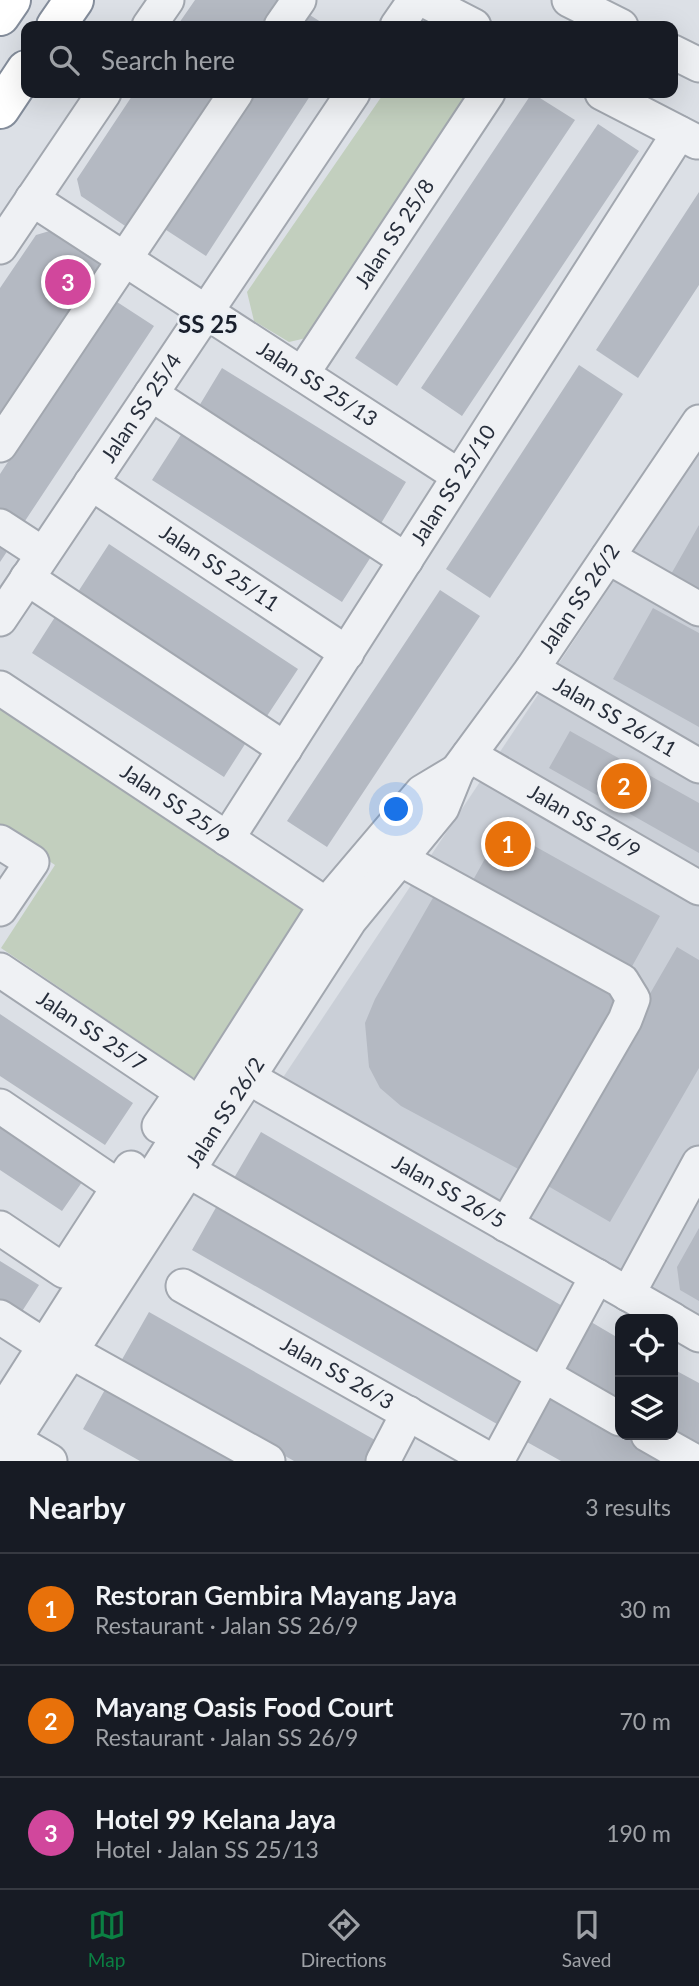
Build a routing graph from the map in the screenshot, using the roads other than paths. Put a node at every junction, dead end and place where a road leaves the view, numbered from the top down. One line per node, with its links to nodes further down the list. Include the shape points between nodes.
1 (10, 0): 8 (highway)
2 (74, 0): 9 (highway)
3 (167, 0): 10 (street)
4 (299, 0): 11 (street)
5 (415, 0): 12 (street)
6 (424, 0): 13 (street)
7 (569, 0): 14 (street)
8 (0, 16)
9 (59, 21)
10 (152, 21)
11 (284, 21)
12 (400, 21)
13 (464, 21)
14 (611, 21)
15 (678, 54): 16 (street)
16 (699, 65)
17 (21, 78): 23 (highway)
18 (101, 98): 25 (street)
19 (233, 98): 27 (street)
20 (350, 98): 28 (street, Jalan SS 25/4)
21 (485, 98): 29 (street, Jalan SS 25/8)
22 (612, 98): 24 (street, Jalan SS 25/10)
23 (0, 109)
24 (689, 138): 33 (street, Jalan SS 25/10)
25 (32, 199): 26 (street); 27 (street, Jalan SS 25/13)
26 (0, 247)
27 (124, 259): 28 (street, Jalan SS 25/13); 32 (street)
28 (206, 311): 29 (street, Jalan SS 25/13); 30 (street, Jalan SS 25/4)
29 (302, 374): 33 (street, Jalan SS 25/13)
30 (151, 394): 34 (street, Jalan SS 25/4); 37 (street)
31 (694, 441): 36 (street, Jalan SS 26/2)
32 (0, 445)
33 (460, 476): 37 (street, Jalan SS 25/10)
34 (91, 483): 38 (street, Jalan SS 25/4); 41 (street, Jalan SS 25/11)
35 (0, 526): 38 (street)
36 (608, 557): 39 (street); 42 (street, Jalan SS 26/2)
37 (406, 560): 41 (street, Jalan SS 25/10)
38 (35, 566): 40 (street, Jalan SS 25/4); 44 (street)
39 (699, 610)
40 (0, 618)
41 (347, 653): 44 (street, Jalan SS 25/10)
42 (532, 669): 45 (street, Jalan SS 26/2); 46 (street, Jalan SS 26/11)
43 (0, 688): 47 (street, Jalan SS 25/9)
44 (285, 749): 47 (street, Jalan SS 25/10)
45 (463, 763): 49 (street, Jalan SS 26/2, via 442,808); 50 (street, Jalan SS 26/9); 52 (street, Jalan SS 26/2, via 422,792)
46 (699, 766)
47 (227, 839): 52 (street, Jalan SS 25/9)
48 (0, 842): 51 (street, via 32,862)
49 (402, 860): 52 (street, Jalan SS 26/2); 59 (street, via 622,981 633,999)
50 (699, 888)
51 (0, 909)
52 (338, 913): 54 (street, Jalan SS 26/2)
53 (0, 971): 58 (street, Jalan SS 25/7, via 182,1092)
54 (236, 1070): 57 (street, Jalan SS 26/2); 59 (street, Jalan SS 26/5); 68 (street, Jalan SS 26/2)
55 (0, 1106): 58 (street)
56 (699, 1163): 63 (street)
57 (187, 1170): 68 (street, Jalan SS 26/2); 69 (street)
58 (119, 1187): 60 (street, via 64,1271)
59 (506, 1225): 61 (street, Jalan SS 26/5)
60 (0, 1228)
61 (597, 1276): 63 (street, Jalan SS 26/5); 69 (street)
62 (183, 1286): 70 (street, Jalan SS 26/3)
63 (628, 1294): 64 (street, Jalan SS 26/5)
64 (663, 1314)
65 (0, 1317): 68 (street)
66 (678, 1323): 67 (street, Jalan SS 26/5)
67 (699, 1335)
68 (58, 1348): 72 (street, Jalan SS 26/2); 75 (street)
69 (544, 1375): 71 (street); 77 (street)
70 (408, 1413): 76 (street); 77 (street, Jalan SS 26/3)
71 (615, 1416)
72 (3, 1437): 74 (street)
73 (657, 1440): 78 (street)
74 (50, 1461)
75 (268, 1461)
76 (383, 1461)
77 (495, 1461)
78 (694, 1461)

